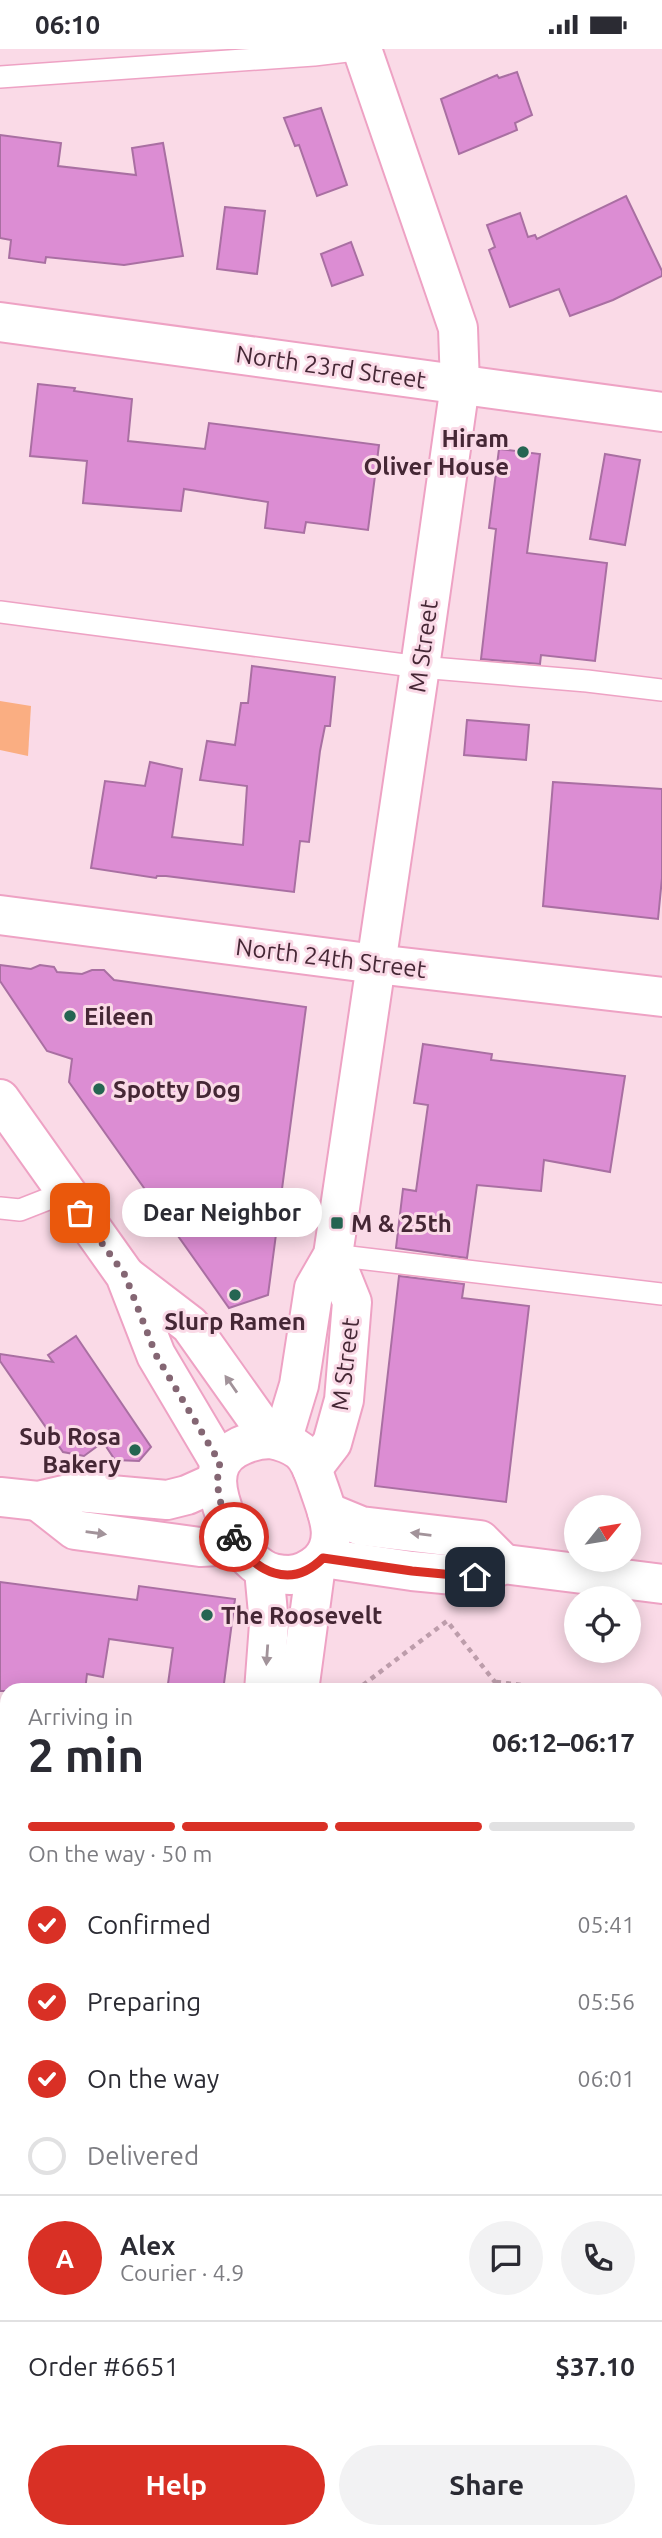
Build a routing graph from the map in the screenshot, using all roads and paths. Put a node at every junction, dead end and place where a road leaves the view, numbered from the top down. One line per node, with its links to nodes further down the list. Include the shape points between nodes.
1 (363, 49): 2 (lane); 4 (street, M Street, via 458,328)
2 (0, 77)
3 (0, 322): 4 (street, North 23rd Street)
4 (460, 385): 5 (street, North 23rd Street); 7 (street, M Street)
5 (657, 401)
6 (0, 612): 7 (lane)
7 (420, 667): 8 (lane); 10 (street, M Street)
8 (662, 691)
9 (0, 915): 10 (street, North 24th Street)
10 (376, 964): 11 (street, North 24th Street); 15 (street, M Street)
11 (662, 997)
12 (0, 1099): 13 (street)
13 (66, 1192): 14 (lane, via 20,1210); 16 (street)
14 (0, 1208)
15 (333, 1255): 17 (lane); 18 (street, M Street, via 314,1288 299,1385); 19 (street, M Street, via 352,1302 344,1400 332,1443)
16 (125, 1275): 18 (street, one-way to 16, via 190,1325); 20 (street, via 156,1355)
17 (662, 1294)
18 (276, 1440): 19 (street, via 299,1450); 20 (street, via 244,1444 230,1452)
19 (312, 1469): 23 (street)
20 (218, 1472): 22 (street, via 187,1495 167,1500 77,1492); 24 (street, via 225,1514)
21 (0, 1497): 22 (street)
22 (38, 1501): 24 (street, one-way to 24, via 75,1530)
23 (327, 1512): 25 (street, via 331,1540); 26 (street, one-way to 23, via 480,1541 361,1526)
24 (252, 1557): 25 (street, via 288,1575 307,1571); 31 (street, one-way to 31, via 269,1624)
25 (320, 1561): 26 (street, via 475,1577); 32 (street)
26 (504, 1564): 27 (street)
27 (662, 1584)
28 (448, 1613): 29 (path)
29 (447, 1621): 30 (path); 33 (path)
30 (495, 1681): 34 (path)
31 (265, 1683)
32 (300, 1683)
33 (366, 1683)
34 (511, 1683)

